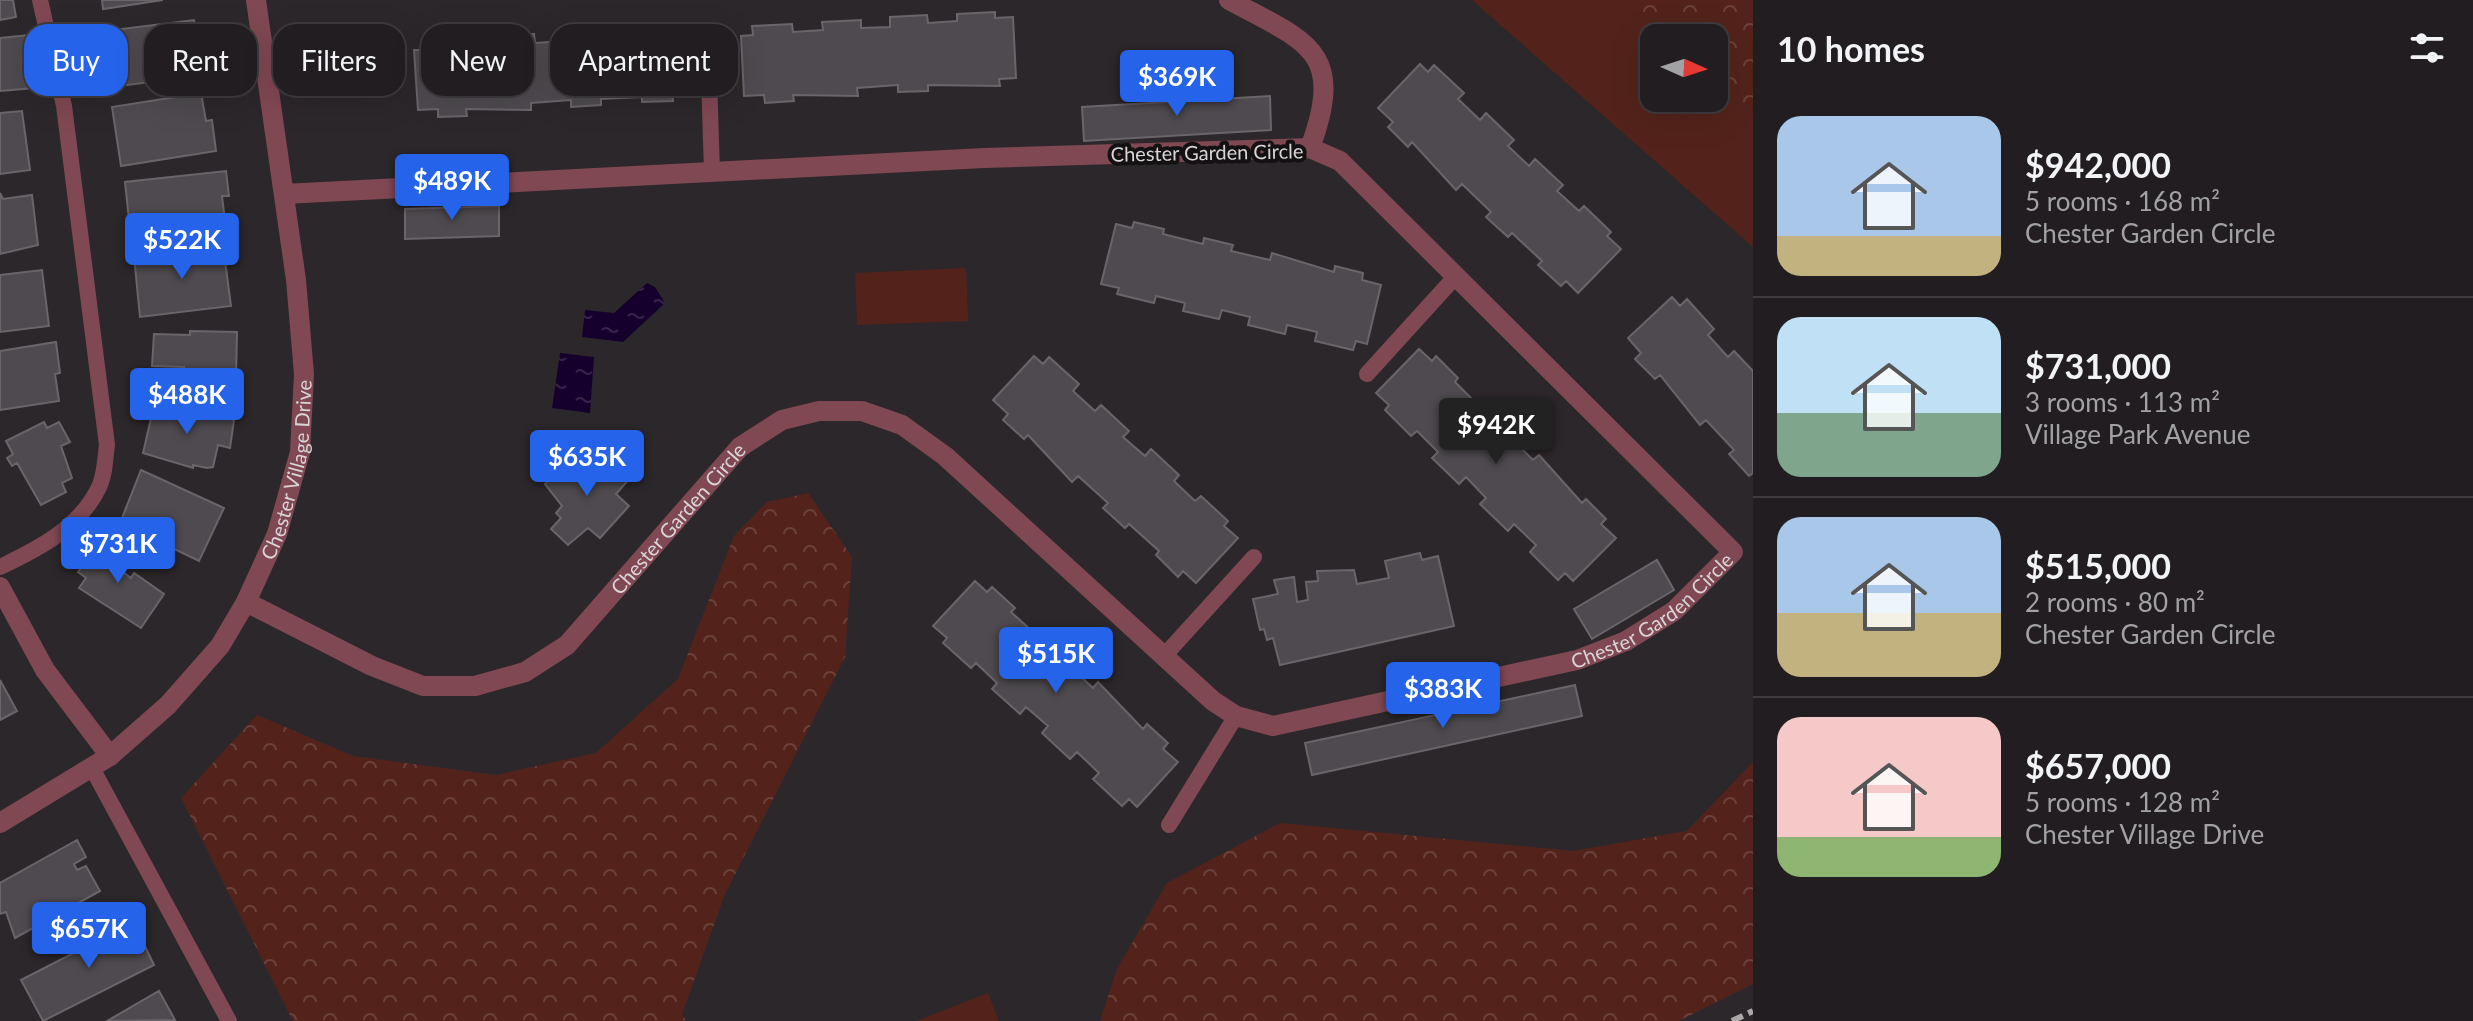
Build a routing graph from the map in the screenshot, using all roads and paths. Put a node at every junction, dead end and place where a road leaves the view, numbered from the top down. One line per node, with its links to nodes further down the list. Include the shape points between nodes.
1 (40, 0): 11 (lane, via 64,106 107,445 100,487 82,514 53,539)
2 (256, 0): 7 (street, Chester Village Drive)
3 (1229, 0): 5 (street, via 1313,51 1326,96)
4 (710, 96): 6 (lane)
5 (1310, 148): 6 (street, Chester Garden Circle); 8 (street, Chester Garden Circle, via 1340,161)
6 (712, 172): 7 (street, Chester Garden Circle)
7 (284, 194): 13 (street, Chester Village Drive, via 304,374 300,452 277,534)
8 (1456, 276): 9 (lane); 15 (street, Chester Garden Circle, via 1733,552 1674,611 1626,641 1577,660 1293,723 1273,726)
9 (1367, 374)
10 (1254, 557): 14 (lane)
11 (0, 567)
12 (0, 587): 16 (street, via 45,670)
13 (246, 602): 14 (street, Chester Garden Circle, via 423,686 475,686 525,672 567,645 740,447 782,420 819,411 862,411 902,425 945,456); 16 (street, Chester Village Drive, via 220,646 179,693)
14 (1164, 656): 15 (street, Chester Garden Circle)
15 (1236, 716): 19 (lane)
16 (110, 756): 17 (street, Chester Village Drive)
17 (92, 768): 18 (street, Chester Village Drive); 20 (lane)
18 (0, 823)
19 (1169, 825)
20 (229, 1021)

